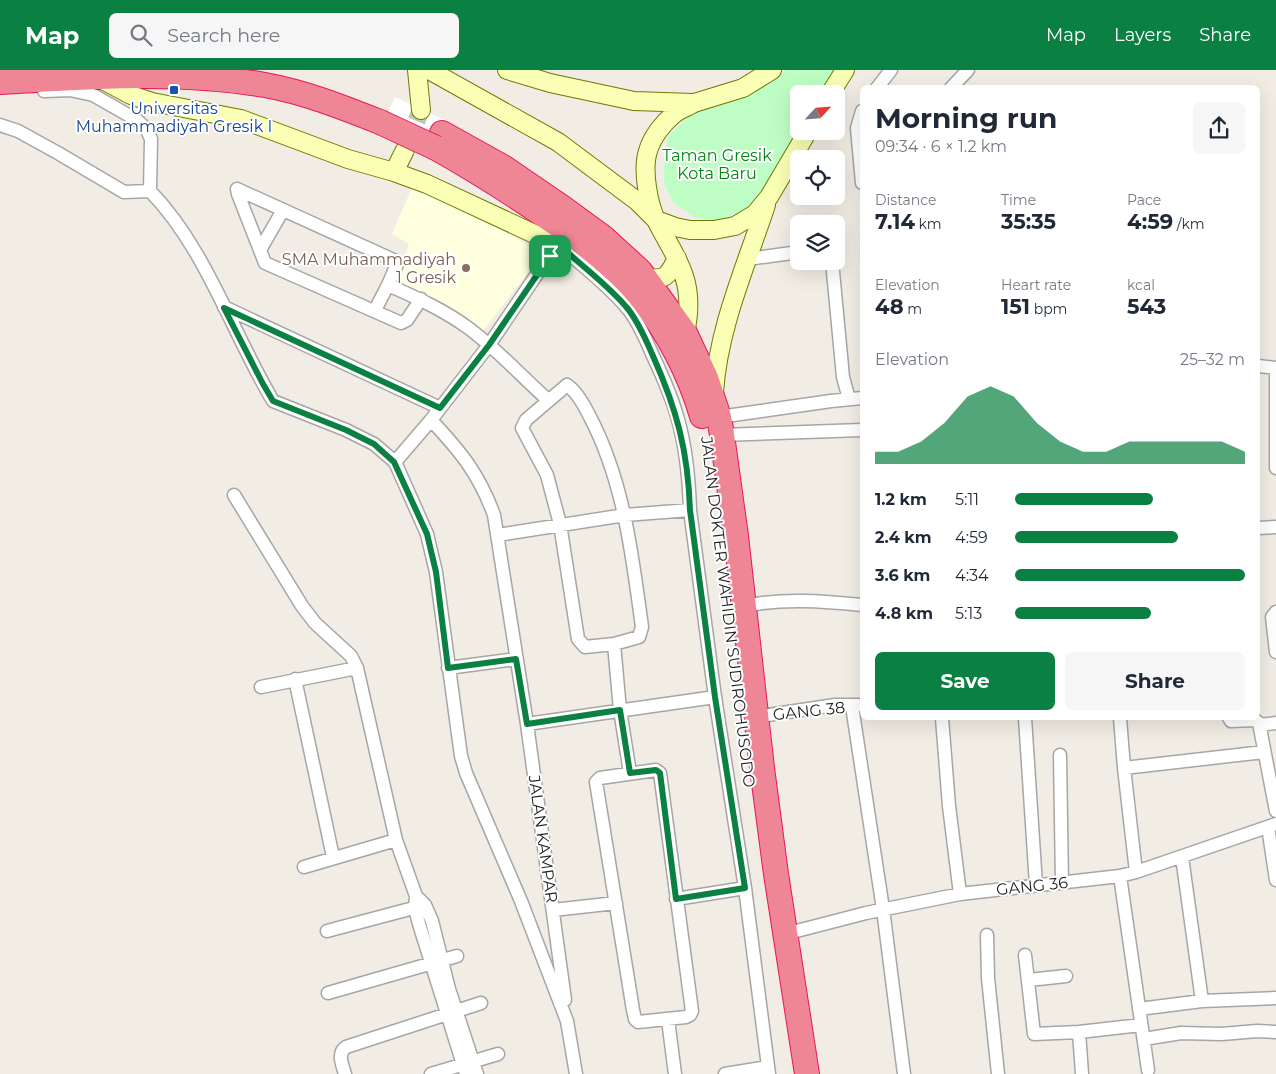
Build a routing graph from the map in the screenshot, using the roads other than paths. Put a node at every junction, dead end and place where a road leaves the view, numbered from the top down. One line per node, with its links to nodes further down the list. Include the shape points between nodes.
1 (245, 70): 17 (highway, JALAN DOKTER WAHIDIN SUDIROHUSODO, via 308,84)
2 (417, 70): 16 (main road)
3 (428, 70): 28 (main road, via 558,142 637,201)
4 (507, 70): 15 (main road, via 634,101)
5 (772, 70): 15 (main road, via 742,88)
6 (845, 70): 11 (main road)
7 (891, 70): 12 (street)
8 (968, 70): 13 (street)
9 (95, 76): 10 (highway, JALAN DOKTER WAHIDIN SUDIROHUSODO); 17 (highway, JALAN DOKTER WAHIDIN SUDIROHUSODO, via 200,76 266,85); 24 (main road, via 131,96 241,120)
10 (0, 82)
11 (836, 85)
12 (879, 85)
13 (954, 85)
14 (0, 93): 25 (street, via 70,90 93,95 138,120 151,139)
15 (694, 103): 28 (main road, via 675,113 660,129 648,151 646,177)
16 (421, 110)
17 (383, 114): 20 (highway, JALAN DOKTER WAHIDIN SUDIROHUSODO, bridge)
18 (860, 118): 23 (street, via 857,128)
19 (0, 125): 25 (street, via 18,131 124,192)
20 (439, 140): 30 (highway, JALAN DOKTER WAHIDIN SUDIROHUSODO, via 483,175); 37 (highway, JALAN DOKTER WAHIDIN SUDIROHUSODO, via 503,167 604,238)
21 (803, 140): 26 (main road)
22 (405, 150): 24 (main road)
23 (860, 160)
24 (394, 172): 29 (main road, via 476,206)
25 (150, 191): 40 (street, via 186,237)
26 (769, 197): 28 (main road, via 754,214 736,226 690,230); 35 (main road)
27 (283, 210): 31 (street); 31 (street, via 237,189); 38 (street, via 398,262)
28 (656, 220): 34 (main road)
29 (526, 232): 30 (main road); 33 (street)
30 (588, 247): 44 (highway, JALAN DOKTER WAHIDIN SUDIROHUSODO, via 638,294)
31 (260, 250): 41 (street, via 267,264)
32 (790, 253): 35 (street)
33 (550, 256): 43 (street); 57 (street, via 567,252 617,296 643,334 677,416 689,482)
34 (677, 258): 37 (main road, via 664,277 658,280); 44 (main road, via 688,300)
35 (748, 259): 42 (main road)
36 (833, 270): 48 (street, via 843,377)
37 (644, 277): 44 (highway, JALAN DOKTER WAHIDIN SUDIROHUSODO)
38 (388, 285): 39 (street); 41 (street)
39 (421, 299): 41 (street, via 402,323); 43 (street)
40 (224, 308): 50 (street); 54 (street, via 273,401 374,444)
41 (375, 310)
42 (724, 330): 44 (main road, via 706,346); 51 (main road, via 715,375)
43 (489, 345): 49 (street); 50 (street)
44 (683, 347): 51 (highway, JALAN DOKTER WAHIDIN SUDIROHUSODO, via 706,378); 89 (highway, JALAN DOKTER WAHIDIN SUDIROHUSODO, via 707,435)
45 (1260, 366): 46 (street)
46 (1276, 368): 55 (street)
47 (860, 398): 48 (street)
48 (849, 399): 51 (street)
49 (548, 400): 58 (street, via 568,385 582,403 615,477); 59 (street, via 526,420 522,428 547,475)
50 (440, 408): 52 (street)
51 (718, 418): 53 (street); 64 (highway, JALAN DOKTER WAHIDIN SUDIROHUSODO)
52 (431, 420): 54 (street); 62 (street, JALAN KAMPAR, via 458,449 481,483)
53 (860, 430)
54 (394, 462): 70 (street, via 427,534 436,572)
55 (1276, 468)
56 (234, 495): 69 (street, via 302,606 315,623 351,656)
57 (690, 510): 58 (street); 73 (street)
58 (625, 515): 59 (street); 66 (street, via 642,627 639,637)
59 (560, 524): 62 (street); 66 (street, via 578,639 585,647)
60 (1276, 526): 61 (street)
61 (1260, 528)
62 (498, 535): 68 (street, JALAN KAMPAR)
63 (860, 605): 64 (street, via 816,600)
64 (744, 606): 76 (highway, JALAN DOKTER WAHIDIN SUDIROHUSODO)
65 (1276, 612): 67 (street, via 1272,617)
66 (614, 644): 75 (street)
67 (1276, 652)
68 (516, 659): 70 (street); 84 (street, JALAN KAMPAR)
69 (356, 668): 71 (street); 93 (street)
70 (448, 668): 124 (street, via 466,773 521,901)
71 (295, 679): 72 (street); 94 (street)
72 (261, 687)
73 (715, 697): 75 (street); 102 (street)
74 (857, 705): 76 (street, GANG 38, via 835,705); 107 (street)
75 (620, 710): 84 (street); 90 (street)
76 (755, 717): 89 (highway, JALAN DOKTER WAHIDIN SUDIROHUSODO)
77 (942, 720): 103 (street)
78 (1025, 720): 101 (street)
79 (1120, 720): 88 (street)
80 (1232, 720): 82 (street)
81 (1255, 720): 85 (street)
82 (1255, 720)
83 (1276, 723): 85 (street)
84 (527, 724): 108 (street, JALAN KAMPAR)
85 (1260, 725): 86 (street)
86 (1264, 752): 88 (street); 91 (street)
87 (1060, 755): 100 (street)
88 (1124, 768): 97 (street)
89 (755, 769): 110 (highway, JALAN DOKTER WAHIDIN SUDIROHUSODO); 139 (highway, JALAN DOKTER WAHIDIN SUDIROHUSODO, via 760,868)
90 (630, 773): 104 (street, via 656,770 660,773); 106 (street, via 600,778 596,782)
91 (1276, 811)
92 (1272, 826): 95 (street, GANG 36); 99 (street)
93 (396, 840): 94 (street); 105 (street)
94 (333, 857): 96 (street)
95 (1182, 857): 97 (street, GANG 36); 119 (street)
96 (304, 867)
97 (1136, 872): 98 (street, GANG 36)
98 (1120, 876): 100 (street, GANG 36); 121 (street)
99 (1276, 880)
100 (1062, 883): 101 (street, GANG 36)
101 (1036, 885): 103 (street, GANG 36)
102 (745, 888): 104 (street); 132 (street)
103 (960, 894): 107 (street, GANG 36)
104 (676, 899): 123 (street, via 692,1011 687,1017)
105 (418, 903): 109 (street); 114 (street)
106 (616, 903): 108 (street); 123 (street, via 635,1019 638,1022)
107 (883, 909): 110 (street, GANG 36); 141 (street)
108 (553, 910): 124 (street, JALAN KAMPAR)
109 (327, 931)
110 (785, 934): 140 (highway, JALAN DOKTER WAHIDIN SUDIROHUSODO)
111 (988, 935): 142 (street, via 988,978)
112 (1025, 955): 116 (street)
113 (457, 956): 114 (street)
114 (436, 961): 117 (street); 122 (street)
115 (1066, 976): 116 (street)
116 (1029, 980): 126 (street, via 1034,1034)
117 (328, 993)
118 (1276, 998): 119 (street)
119 (1202, 1001): 121 (street)
120 (481, 1003): 122 (street)
121 (1139, 1009): 125 (street)
122 (452, 1012): 130 (street); 133 (street, via 344,1048 340,1054)
123 (668, 1020): 137 (street)
124 (567, 1021): 136 (street)
125 (1141, 1025): 126 (street); 128 (street)
126 (1079, 1032): 143 (street)
127 (1276, 1032): 128 (street, via 1181,1033)
128 (1144, 1039): 131 (street)
129 (498, 1054): 130 (street)
130 (467, 1066): 134 (street); 135 (street)
131 (1148, 1070)
132 (769, 1071): 138 (street)
133 (344, 1074)
134 (431, 1074)
135 (477, 1074)
136 (576, 1074)
137 (675, 1074)
138 (724, 1074)
139 (791, 1074)
140 (807, 1074)
141 (904, 1074)
142 (998, 1074)
143 (1082, 1074)

